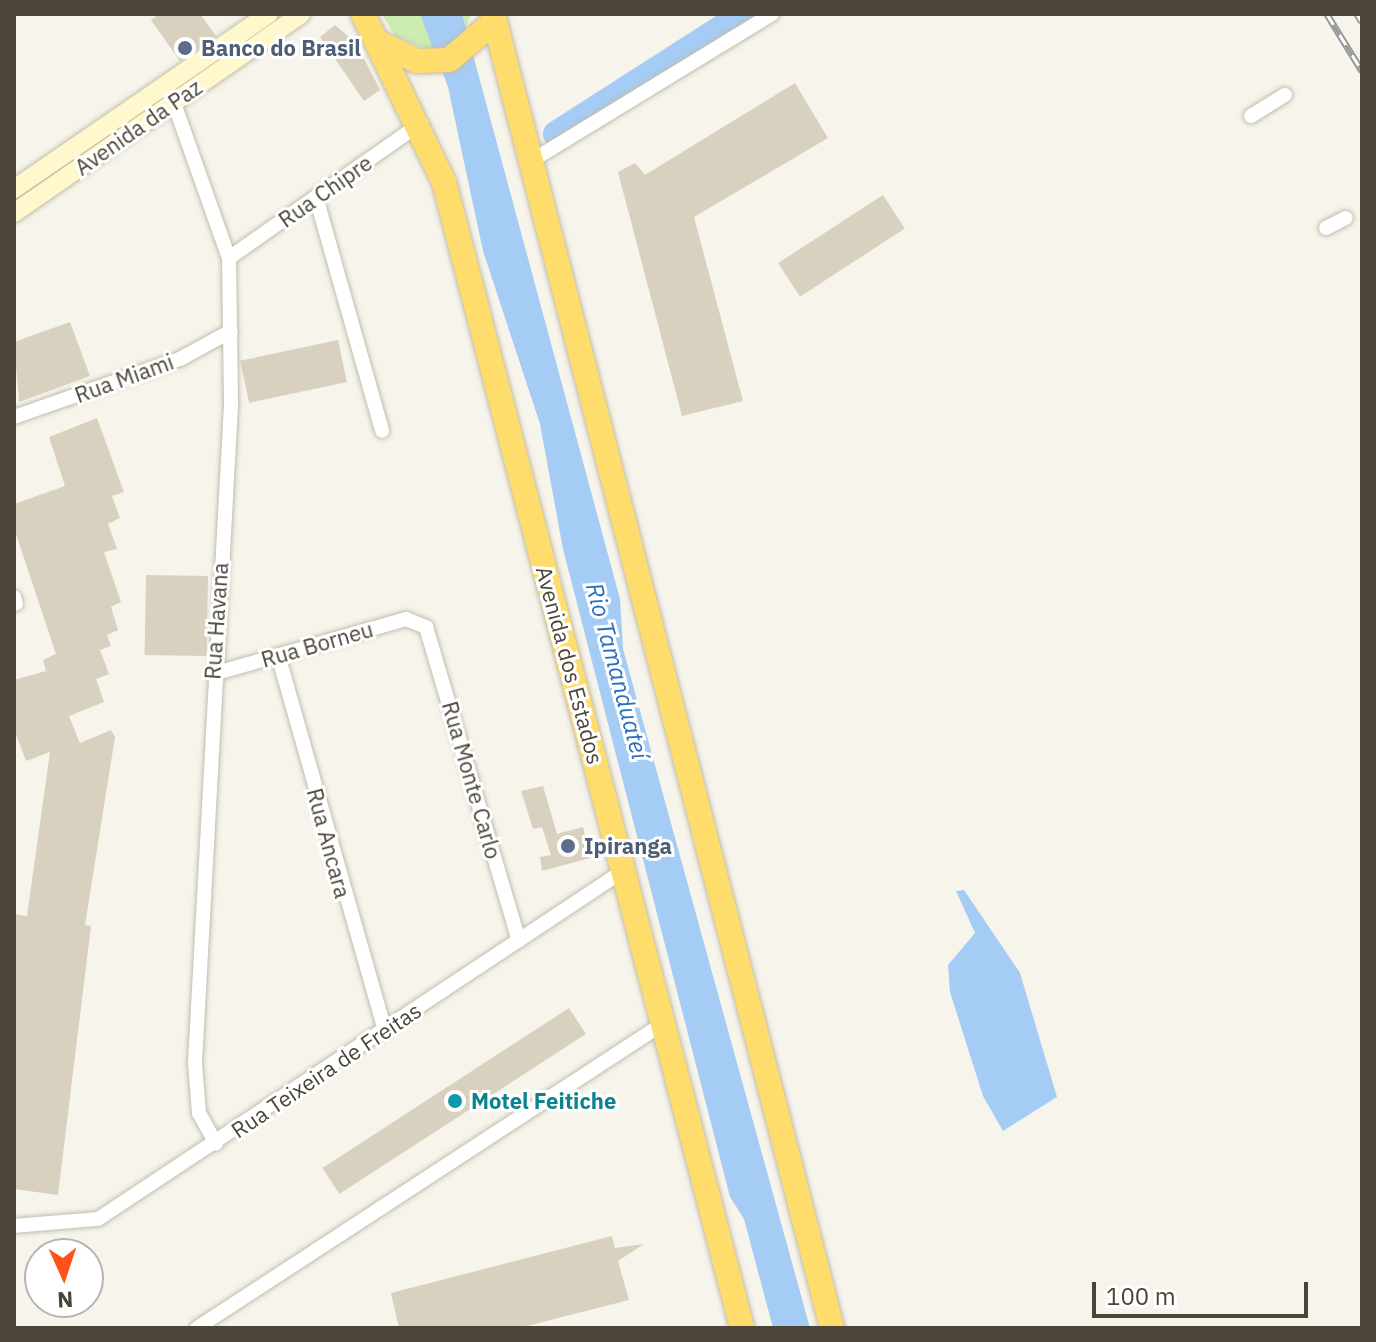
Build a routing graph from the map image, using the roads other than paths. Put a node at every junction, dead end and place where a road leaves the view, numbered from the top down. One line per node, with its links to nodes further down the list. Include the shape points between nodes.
1 (269, 14): 12 (main road, Avenida da Paz)
2 (301, 14): 8 (main road, Avenida da Paz)
3 (363, 14): 6 (highway, Avenida dos Estados)
4 (772, 14): 11 (street)
5 (494, 18): 6 (highway, via 470,49 436,62); 11 (highway)
6 (378, 42): 10 (highway, Avenida dos Estados)
7 (1285, 95): 9 (street)
8 (174, 103): 14 (main road, Avenida da Paz); 17 (street, Rua Havana)
9 (1251, 116)
10 (421, 123): 13 (street, Rua Chipre); 24 (highway, Avenida dos Estados, via 444,182)
11 (537, 160): 32 (highway)
12 (14, 189)
13 (316, 197): 17 (street, Rua Chipre); 20 (street)
14 (14, 213)
15 (1346, 218): 16 (street)
16 (1326, 228)
17 (229, 258): 18 (street, Rua Havana)
18 (231, 331): 19 (street, Rua Miami, via 180,359); 23 (street, Rua Havana)
19 (14, 417)
20 (382, 431)
21 (420, 623): 22 (street, Rua Borneu, via 406,619); 25 (street, Rua Monte Carlo, via 429,634)
22 (278, 655): 23 (street, Rua Borneu); 27 (street, Rua Ancara)
23 (213, 674): 28 (street, Rua Havana, via 195,1063 199,1113)
24 (623, 871): 25 (street, Rua Teixeira de Freitas); 26 (highway, Avenida dos Estados)
25 (519, 941): 27 (street, Rua Teixeira de Freitas)
26 (664, 1023): 30 (street); 31 (highway, Avenida dos Estados)
27 (385, 1030): 28 (street, Rua Teixeira de Freitas)
28 (216, 1144): 29 (street, Rua Teixeira de Freitas, via 98,1219)
29 (14, 1226)
30 (197, 1328)
31 (742, 1328)
32 (832, 1328)

